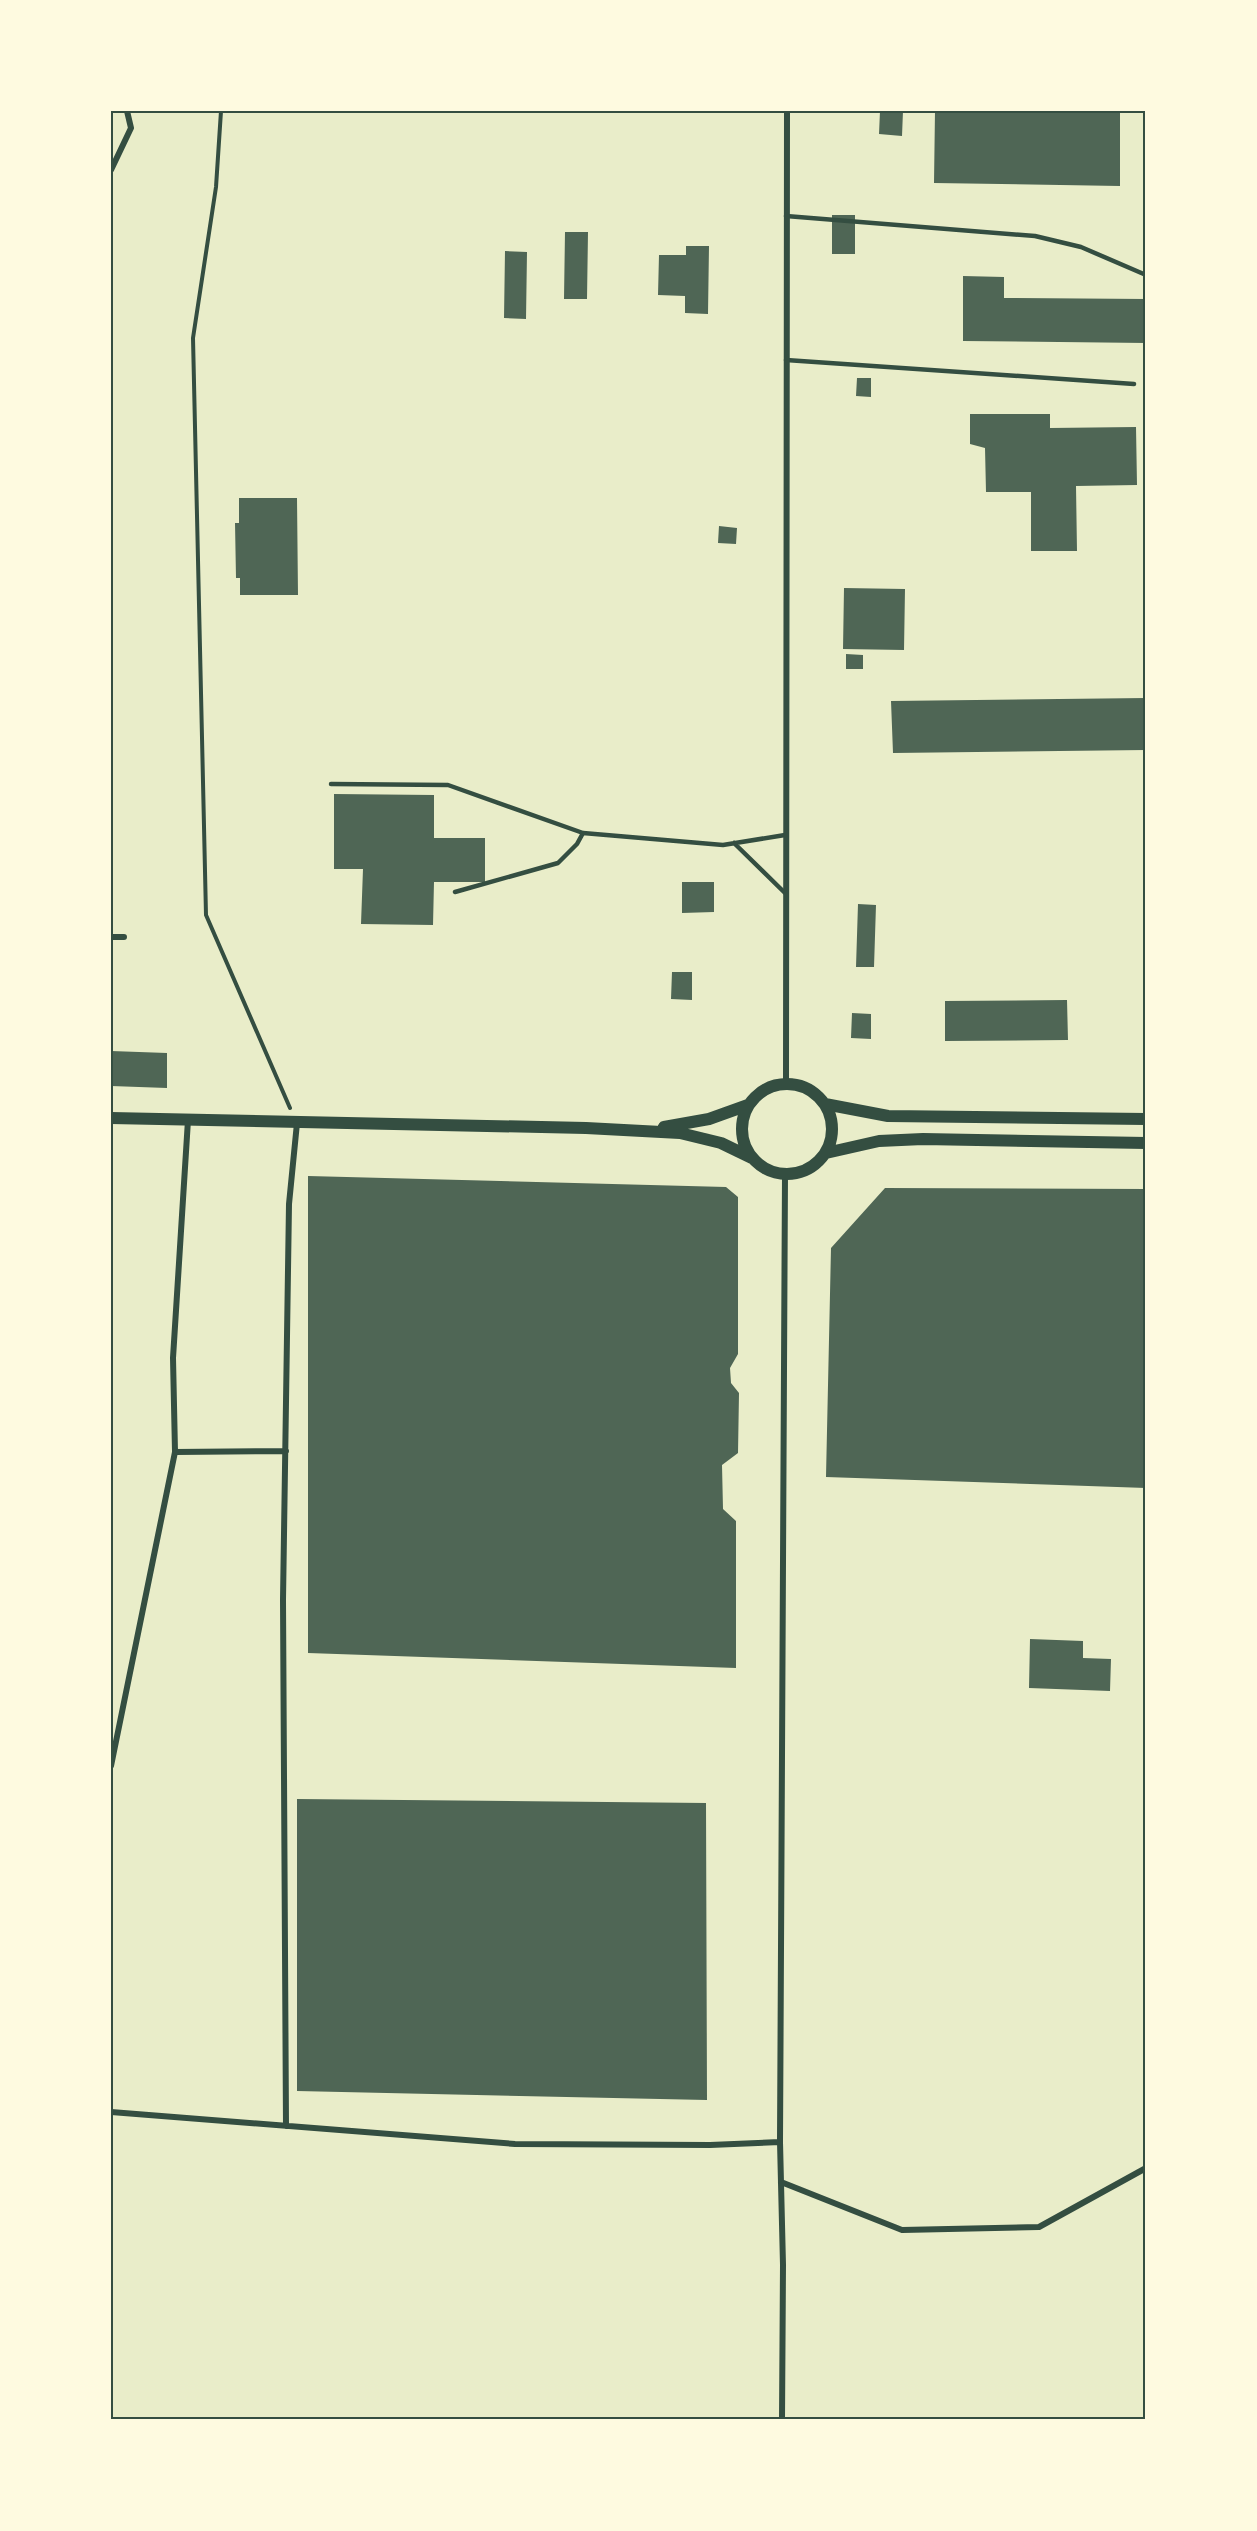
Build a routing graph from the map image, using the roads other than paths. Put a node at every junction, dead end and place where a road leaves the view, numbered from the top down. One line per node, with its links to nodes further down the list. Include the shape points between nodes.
1 (127, 111): 3 (street, via 131,128)
2 (787, 111): 4 (street)
3 (111, 170)
4 (786, 216): 5 (lane, via 1035,236 1082,247); 6 (street)
5 (1146, 275)
6 (786, 360): 7 (lane); 10 (street)
7 (1134, 384)
8 (331, 784): 9 (lane, via 448,785)
9 (583, 833): 11 (lane); 12 (lane, via 558,863)
10 (785, 835): 11 (lane); 13 (street)
11 (734, 843): 13 (lane)
12 (455, 892)
13 (785, 893): 16 (street)
14 (111, 937): 15 (street)
15 (124, 937)
16 (786, 1084): 17 (main road, via 801,1086); 18 (main road, via 765,1090)
17 (825, 1104): 20 (main road, via 888,1116); 25 (main road, via 833,1128)
18 (748, 1105): 23 (main road, via 709,1119); 26 (main road, via 742,1134)
19 (111, 1118): 21 (main road)
20 (1146, 1119)
21 (188, 1120): 22 (main road); 29 (street, via 173,1358)
22 (297, 1123): 23 (main road); 28 (street, via 289,1204)
23 (639, 1130): 26 (main road, via 699,1136)
24 (1146, 1143): 25 (main road, via 879,1140)
25 (826, 1153): 27 (main road, via 816,1165)
26 (752, 1158): 27 (main road)
27 (785, 1175): 33 (street)
28 (286, 1451): 29 (street); 32 (street)
29 (175, 1452): 30 (street)
30 (111, 1766)
31 (111, 2112): 32 (street)
32 (285, 2126): 33 (street, via 514,2144)
33 (780, 2142): 35 (street)
34 (1146, 2168): 35 (street, via 1039,2228 902,2230)
35 (781, 2182): 36 (street)
36 (782, 2420)

